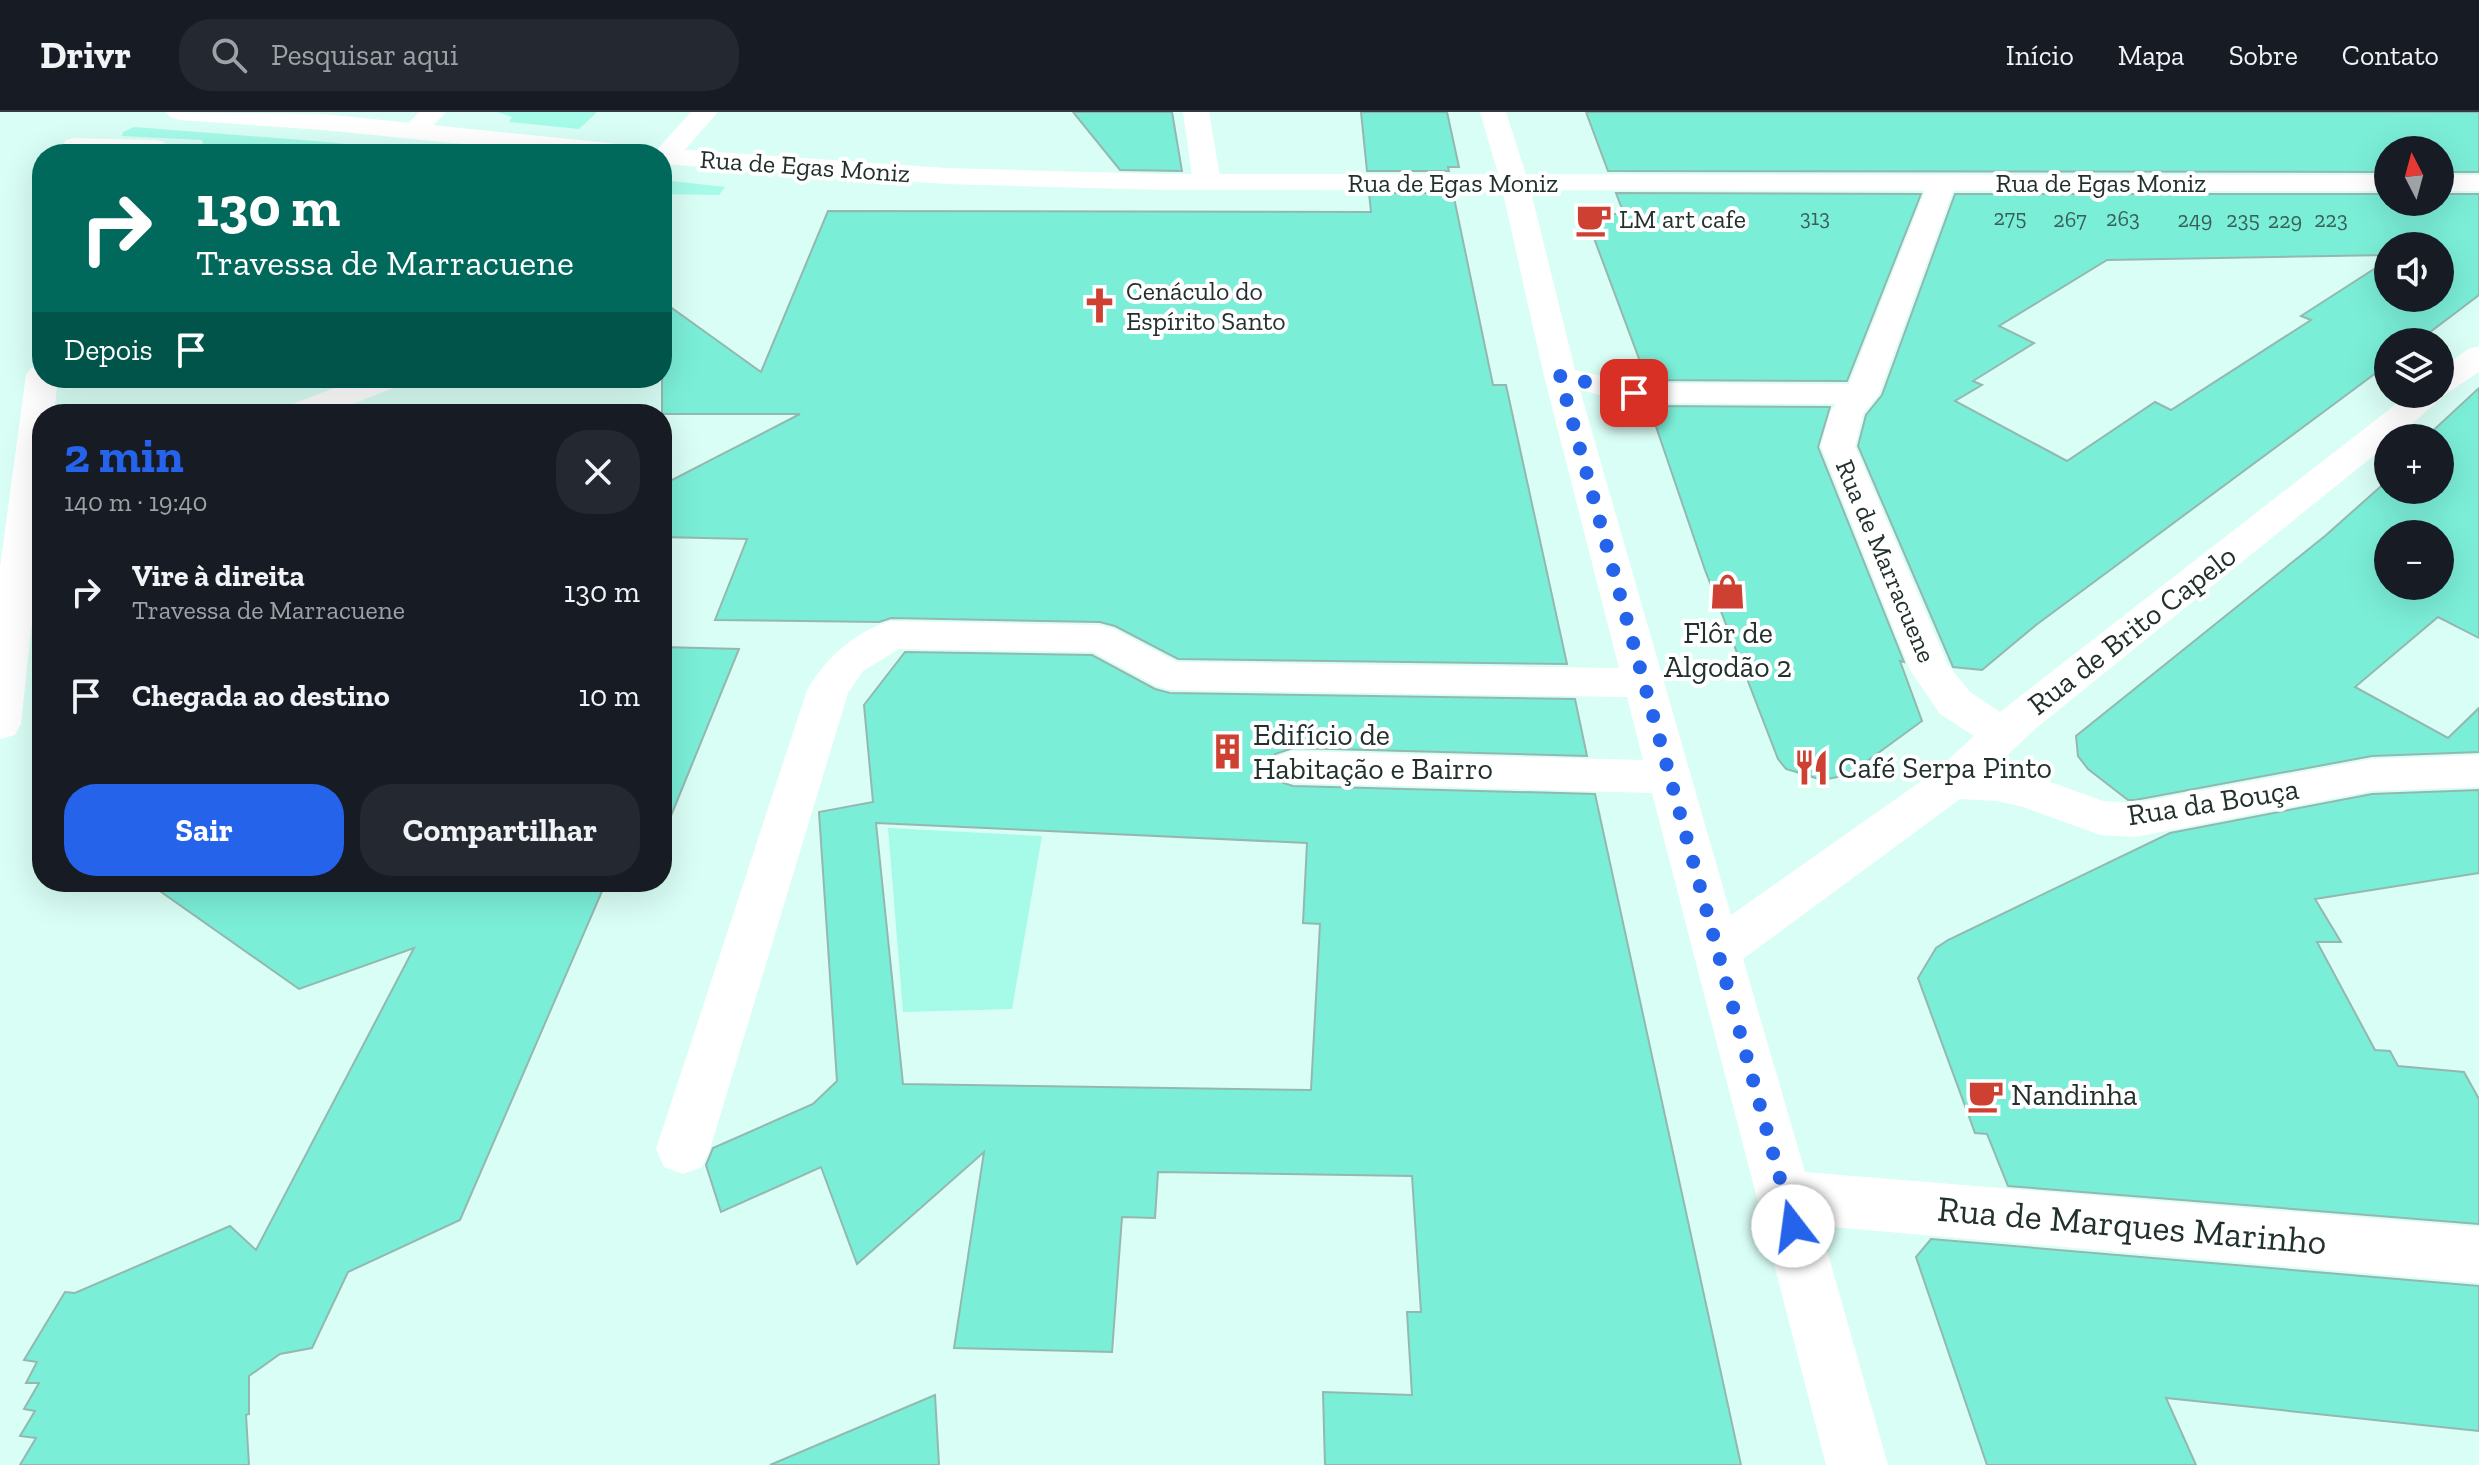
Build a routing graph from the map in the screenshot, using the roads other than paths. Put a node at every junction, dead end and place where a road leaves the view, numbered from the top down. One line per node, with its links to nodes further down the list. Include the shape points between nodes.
1 (179, 112): 6 (street, Rua de Egas Moniz)
2 (433, 112): 7 (street)
3 (705, 112): 11 (street)
4 (1196, 112): 13 (street)
5 (1493, 112): 18 (street)
6 (240, 114): 7 (street, Rua de Egas Moniz)
7 (413, 132): 10 (street, Rua de Egas Moniz)
8 (77, 142): 9 (street)
9 (103, 144)
10 (539, 144)
11 (668, 144)
12 (672, 156): 13 (street, Rua de Egas Moniz, via 945,176)
13 (1207, 183): 18 (street, Rua de Egas Moniz)
14 (1942, 183): 15 (street, Rua de Egas Moniz); 18 (street, Rua de Egas Moniz); 24 (street, Rua de Marracuene)
15 (2374, 183)
16 (2454, 183): 17 (street)
17 (2479, 183)
18 (1515, 184): 21 (street)
19 (2479, 356): 20 (street)
20 (2454, 375)
21 (1560, 376): 24 (street, via 1634,393); 30 (street)
22 (37, 388): 27 (street)
23 (363, 388): 25 (street)
24 (1862, 394): 32 (street, Rua de Marracuene, via 1847,412 1838,446 1903,608 1930,670 1955,703)
25 (323, 404)
26 (2412, 408): 32 (street, Rua de Brito Capelo)
27 (16, 441): 28 (street)
28 (32, 512)
29 (32, 522): 31 (street)
30 (1646, 683): 35 (street); 38 (street, via 1170,676 1100,639 891,635 849,661 828,690)
31 (0, 724)
32 (2005, 735): 36 (street, Rua de Brito Capelo)
33 (1293, 767): 35 (street)
34 (2479, 771): 36 (street, Rua da Bouça, via 2372,775 2135,820 2100,818 1997,784)
35 (1671, 777): 37 (street)
36 (1952, 782): 37 (street, Rua de Brito Capelo)
37 (1719, 950): 39 (street)
38 (683, 1149)
39 (1785, 1197): 40 (street, Rua de Marques Marinho); 41 (street)
40 (2479, 1255)
41 (1857, 1465)

